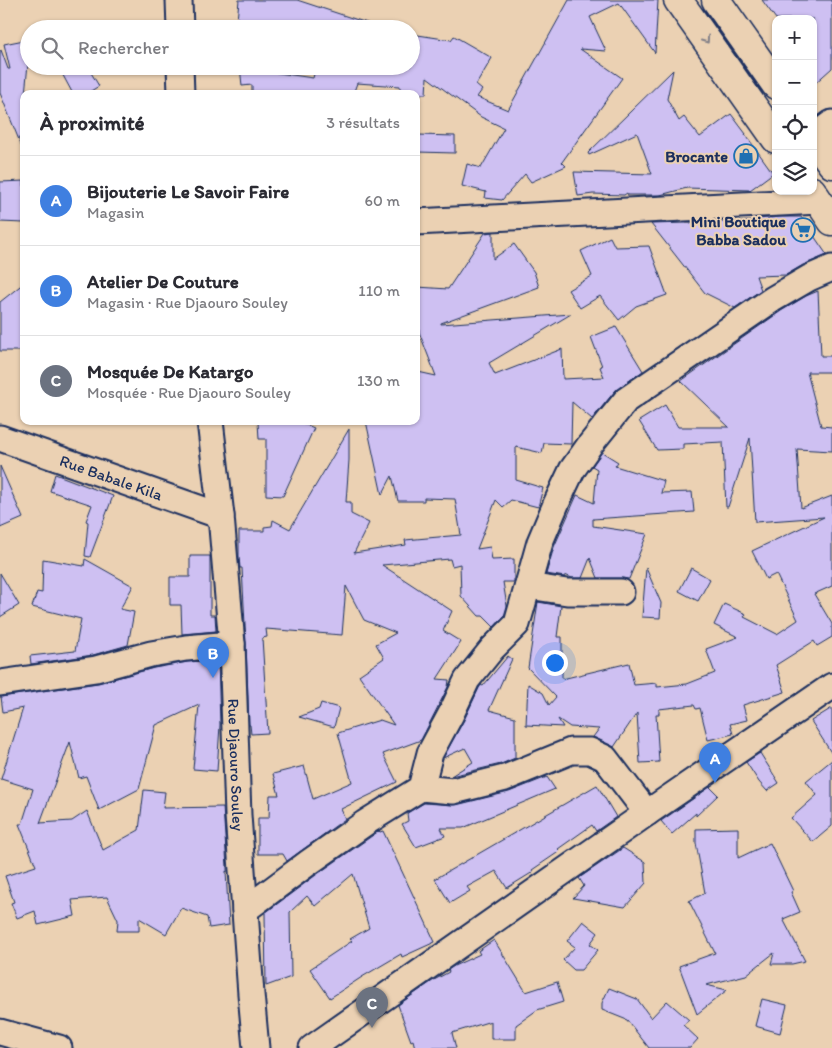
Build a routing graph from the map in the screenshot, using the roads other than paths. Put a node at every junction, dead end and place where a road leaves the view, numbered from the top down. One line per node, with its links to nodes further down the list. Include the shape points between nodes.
1 (179, 0): 4 (street)
2 (678, 0): 9 (main road, one-way to 9)
3 (716, 0): 6 (main road)
4 (180, 20)
5 (181, 75): 7 (street)
6 (772, 79)
7 (182, 90)
8 (832, 123): 10 (street)
9 (772, 133)
10 (817, 135)
11 (817, 143): 12 (main road)
12 (832, 164)
13 (821, 204): 14 (street)
14 (420, 222)
15 (832, 268): 19 (street, via 772,299 626,400 572,470 540,542)
16 (210, 425): 18 (street, Rue Djaouro Souley)
17 (0, 438): 18 (street, Rue Babale Kila)
18 (221, 516): 21 (street, Rue Djaouro Souley)
19 (528, 586): 20 (street, via 567,592); 24 (street, via 517,624 467,680 430,753)
20 (621, 592)
21 (232, 644): 22 (street, via 186,648 96,669); 26 (street, Rue Djaouro Souley)
22 (0, 683)
23 (832, 686): 25 (street)
24 (421, 788): 25 (street, via 453,791 486,784 571,751 590,751 605,758); 26 (street, via 365,822)
25 (646, 813): 30 (street)
26 (245, 910): 29 (street, Rue Djaouro Souley)
27 (0, 1032): 28 (street)
28 (58, 1048)
29 (256, 1048)
30 (312, 1048)

